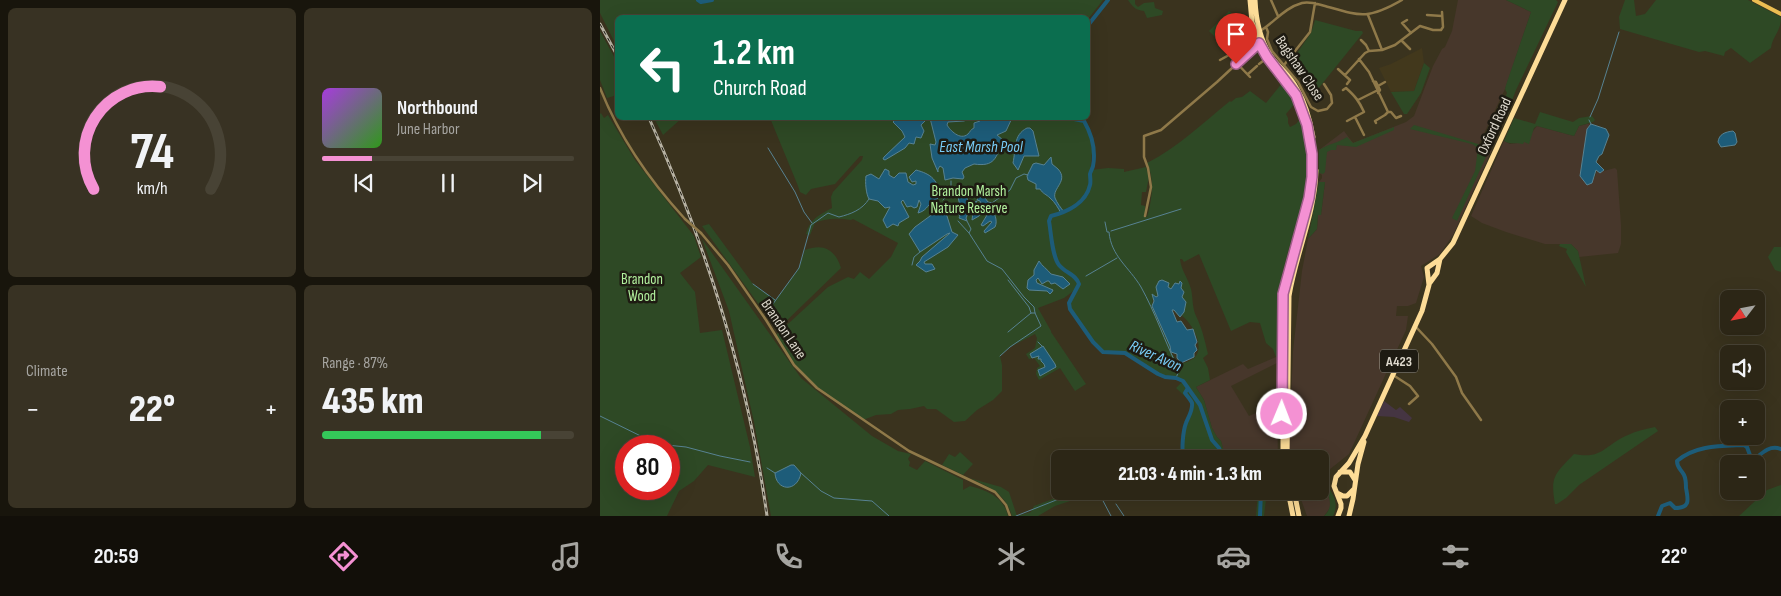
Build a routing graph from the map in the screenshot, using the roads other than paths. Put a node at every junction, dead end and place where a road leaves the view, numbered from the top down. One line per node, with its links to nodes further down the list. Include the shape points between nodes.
1 (1250, 0): 18 (highway)
2 (1257, 0): 15 (highway)
3 (1271, 0): 11 (street)
4 (1402, 0): 9 (street)
5 (1565, 0): 47 (highway, Oxford Road, via 1468,213 1453,243)
6 (1754, 0): 8 (main road)
7 (1315, 3): 9 (street); 11 (street, via 1298,5); 26 (street, via 1310,32)
8 (1781, 14)
9 (1368, 15): 20 (street)
10 (1427, 15): 14 (street, via 1442,14 1441,30 1422,26)
11 (1278, 16): 13 (street)
12 (1407, 20): 14 (street, via 1402,23)
13 (1266, 27): 15 (street); 26 (street, Bagshaw Close, via 1270,46)
14 (1411, 33): 17 (street)
15 (1260, 34): 18 (street); 59 (highway, via 1270,55 1294,84 1304,104 1316,166 1311,214 1289,296)
16 (1361, 40): 21 (street)
17 (1400, 42): 19 (street); 20 (street)
18 (1259, 43): 25 (street); 58 (highway, via 1296,95 1307,125 1312,154 1309,198 1283,294)
19 (1410, 49)
20 (1382, 50): 21 (street)
21 (1369, 51): 22 (street)
22 (1359, 59): 28 (street); 29 (street)
23 (1220, 60): 25 (street, via 1229,55)
24 (1263, 61): 25 (street, via 1249,76)
25 (1236, 64): 46 (street, via 1161,130 1144,136 1144,157 1151,187)
26 (1284, 65): 31 (street, Bagshaw Close, via 1298,82 1311,107 1320,112 1332,103)
27 (1338, 69): 28 (street)
28 (1345, 75): 32 (street, via 1350,80)
29 (1373, 82): 33 (street); 36 (street)
30 (1386, 82): 33 (street)
31 (1324, 84)
32 (1347, 84)
33 (1378, 86): 36 (street, via 1380,90)
34 (600, 88): 41 (street, Brandon Lane, bridge)
35 (1343, 90): 37 (street, via 1346,88)
36 (1377, 92): 37 (street); 38 (street)
37 (1358, 100): 40 (street, via 1364,112)
38 (1388, 112): 39 (street, via 1396,118); 44 (street)
39 (1400, 116)
40 (1355, 117): 43 (street); 45 (street)
41 (615, 119)
42 (615, 120): 65 (street, Brandon Lane, bridge, via 632,151 685,219 728,265 794,364 812,384 910,451 995,492)
43 (1347, 121)
44 (1375, 122)
45 (1364, 135)
46 (1145, 216)
47 (1440, 259): 48 (highway, Oxford Road); 49 (highway, Oxford Road)
48 (1430, 265): 49 (highway); 50 (highway, via 1426,271)
49 (1437, 269): 51 (highway)
50 (1429, 276): 51 (highway); 52 (highway, A423)
51 (1435, 276): 52 (highway, A423)
52 (1429, 285): 53 (highway, A423)
53 (1415, 326): 54 (highway, A423); 56 (street, via 1456,376 1462,393)
54 (1393, 375): 55 (street, via 1410,386 1418,396); 57 (highway, A423)
55 (1409, 404)
56 (1481, 420)
57 (1365, 436): 60 (highway, A423); 61 (highway, A423)
58 (1283, 450)
59 (1286, 450)
60 (1339, 473): 61 (highway, via 1350,472); 63 (highway, via 1334,481)
61 (1355, 480): 62 (highway)
62 (1355, 489): 63 (highway, via 1348,496); 68 (highway)
63 (1336, 493): 67 (highway, via 1341,504)
64 (1293, 500): 66 (highway)
65 (1010, 516)
66 (1296, 516)
67 (1338, 516)
68 (1349, 516)

